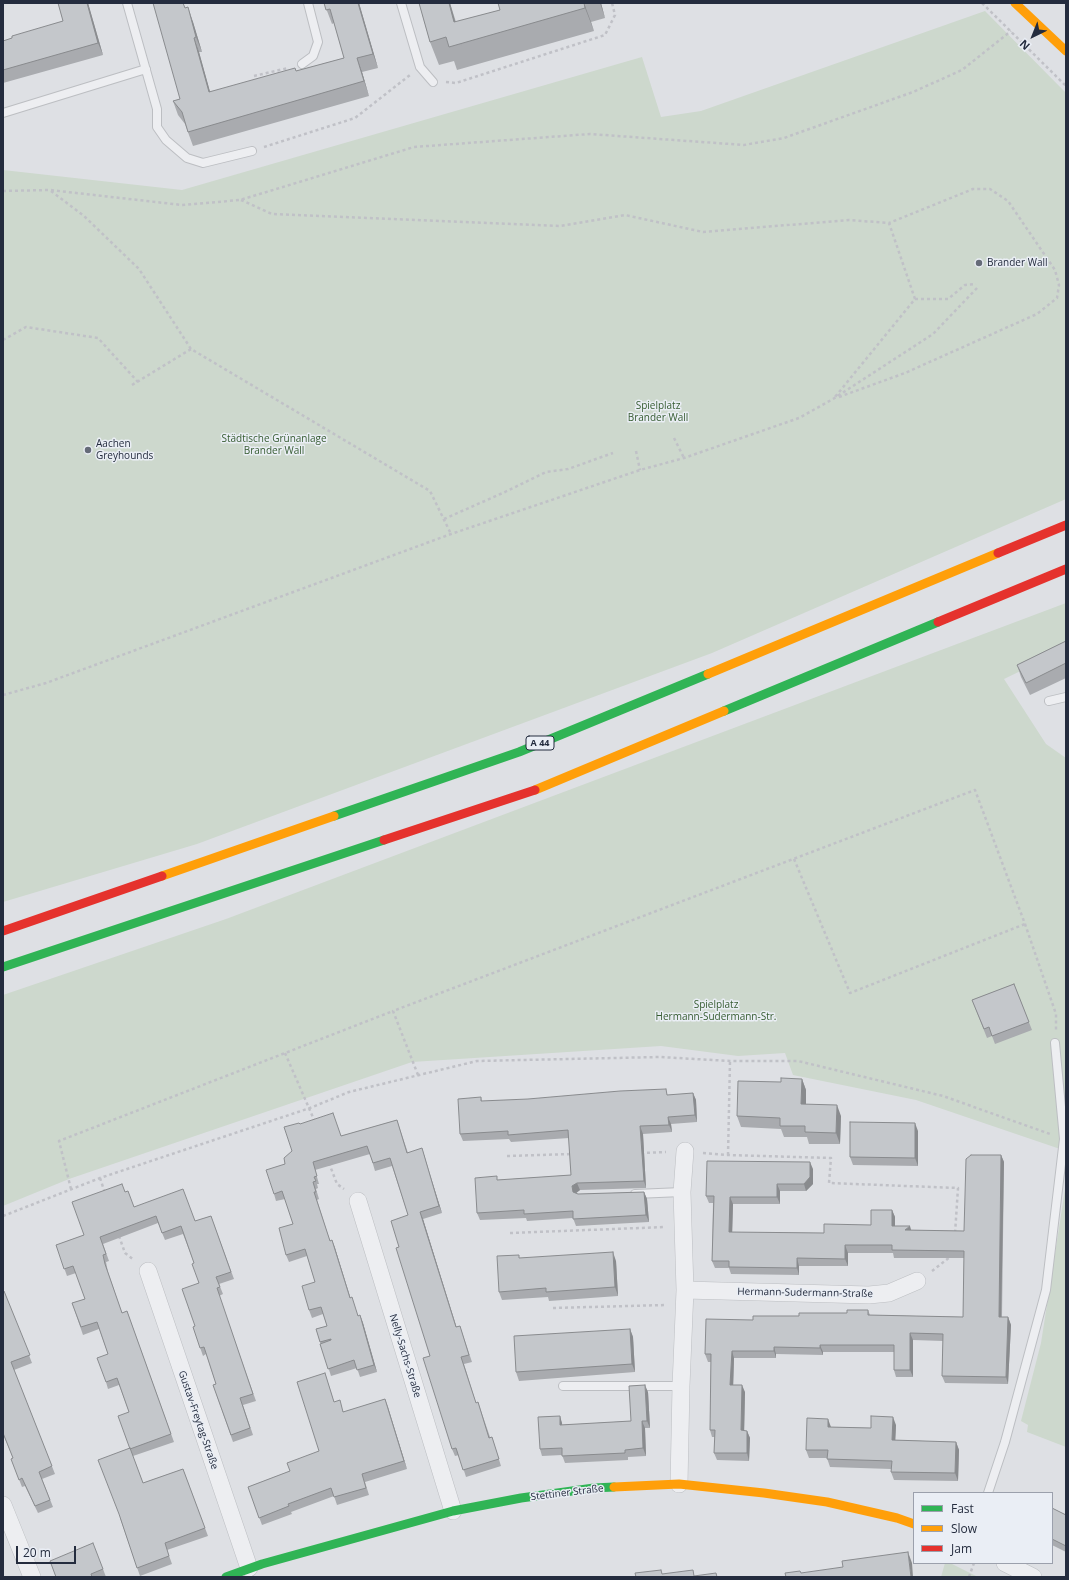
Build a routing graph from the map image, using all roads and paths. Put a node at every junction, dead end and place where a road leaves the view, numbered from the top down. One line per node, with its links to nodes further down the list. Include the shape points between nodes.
1 (128, 3): 11 (lane)
2 (308, 3): 9 (lane, via 318,42 313,56)
3 (401, 3): 10 (lane)
4 (612, 3): 13 (path, via 616,15 605,35 456,83)
5 (982, 3): 7 (path)
6 (1015, 3): 8 (main road)
7 (1011, 32): 14 (path); 19 (path, via 962,70 913,92 784,138 744,145 590,134 414,147)
8 (1066, 51)
9 (302, 64): 12 (path)
10 (420, 67): 13 (lane); 16 (path, via 355,118)
11 (146, 69): 15 (lane); 16 (lane, via 157,109 157,128 166,140 187,158 203,163)
12 (254, 76)
13 (434, 82)
14 (1066, 86)
15 (3, 113)
16 (252, 151)
17 (50, 190): 18 (path); 19 (path, via 182,205); 25 (path, via 84,216 139,269)
18 (3, 191)
19 (240, 200): 20 (path, via 272,214 552,226 625,215 703,232 850,220)
20 (889, 223): 23 (path); 28 (path, via 973,189 990,189 1008,201 1055,270 1059,285 1057,298 1037,314 905,373)
21 (976, 284): 23 (path, via 965,285 948,298)
22 (978, 287): 28 (path, via 933,334)
23 (915, 299): 28 (path)
24 (3, 340): 26 (path, via 26,327 98,338)
25 (191, 349): 26 (path); 34 (path, via 430,491)
26 (138, 382): 27 (path)
27 (132, 385)
28 (833, 399): 32 (path, via 799,418)
29 (674, 438): 32 (path)
30 (636, 451): 33 (path)
31 (613, 453): 34 (path, via 568,469 546,472)
32 (684, 458): 33 (path)
33 (640, 470): 36 (path)
34 (444, 519): 36 (path)
35 (1066, 525): 43 (main road, A 44, via 519,752)
36 (451, 534): 38 (path, via 46,683)
37 (1066, 569): 44 (main road, via 535,790)
38 (3, 695)
39 (1066, 697): 40 (lane)
40 (1049, 701)
41 (794, 859): 42 (path, via 850,993); 42 (path, via 975,790); 45 (path)
42 (1025, 924): 46 (path, via 1056,1014)
43 (3, 931)
44 (3, 967)
45 (393, 1011): 47 (path); 49 (path)
46 (1055, 1043): 52 (lane)
47 (285, 1053): 50 (path); 60 (path, via 59,1141)
48 (730, 1061): 49 (path, via 660,1057 477,1061); 52 (path, via 798,1060 943,1096); 56 (path)
49 (418, 1075): 50 (path, via 349,1092)
50 (310, 1108): 51 (path); 59 (path)
51 (315, 1123)
52 (1064, 1139): 78 (lane, via 1046,1290 1005,1442)
53 (685, 1152): 54 (path); 56 (path); 61 (street)
54 (638, 1153)
55 (576, 1154): 58 (path)
56 (728, 1155): 69 (path, via 831,1158 829,1183 958,1188)
57 (327, 1156): 64 (path, via 337,1184)
58 (507, 1156)
59 (100, 1178): 60 (path); 63 (path)
60 (71, 1189): 65 (path)
61 (682, 1192): 62 (lane); 66 (street)
62 (628, 1194)
63 (106, 1195)
64 (358, 1201): 80 (street, Nelly-Sachs-Straße)
65 (3, 1216)
66 (683, 1226): 68 (path); 73 (street)
67 (118, 1231): 71 (path, via 125,1253)
68 (510, 1233)
69 (955, 1240)
70 (954, 1254): 72 (path)
71 (148, 1271): 84 (street, Gustav-Freytag-Straße)
72 (917, 1281): 73 (street, Hermann-Sudermann-Straße, via 889,1293 869,1295)
73 (685, 1297): 74 (path); 76 (street)
74 (553, 1308)
75 (563, 1386): 76 (lane)
76 (680, 1386): 77 (street)
77 (679, 1484): 80 (main road, Stettiner Straße, via 594,1488); 81 (main road, Stettiner Straße, via 827,1502)
78 (988, 1492)
79 (3, 1505): 85 (street)
80 (453, 1510): 84 (main road, Stettiner Straße)
81 (913, 1524)
82 (974, 1564): 87 (path)
83 (1007, 1564): 88 (street)
84 (249, 1568): 86 (main road, Stettiner Straße)
85 (32, 1577)
86 (226, 1577)
87 (969, 1577)
88 (1034, 1577)

